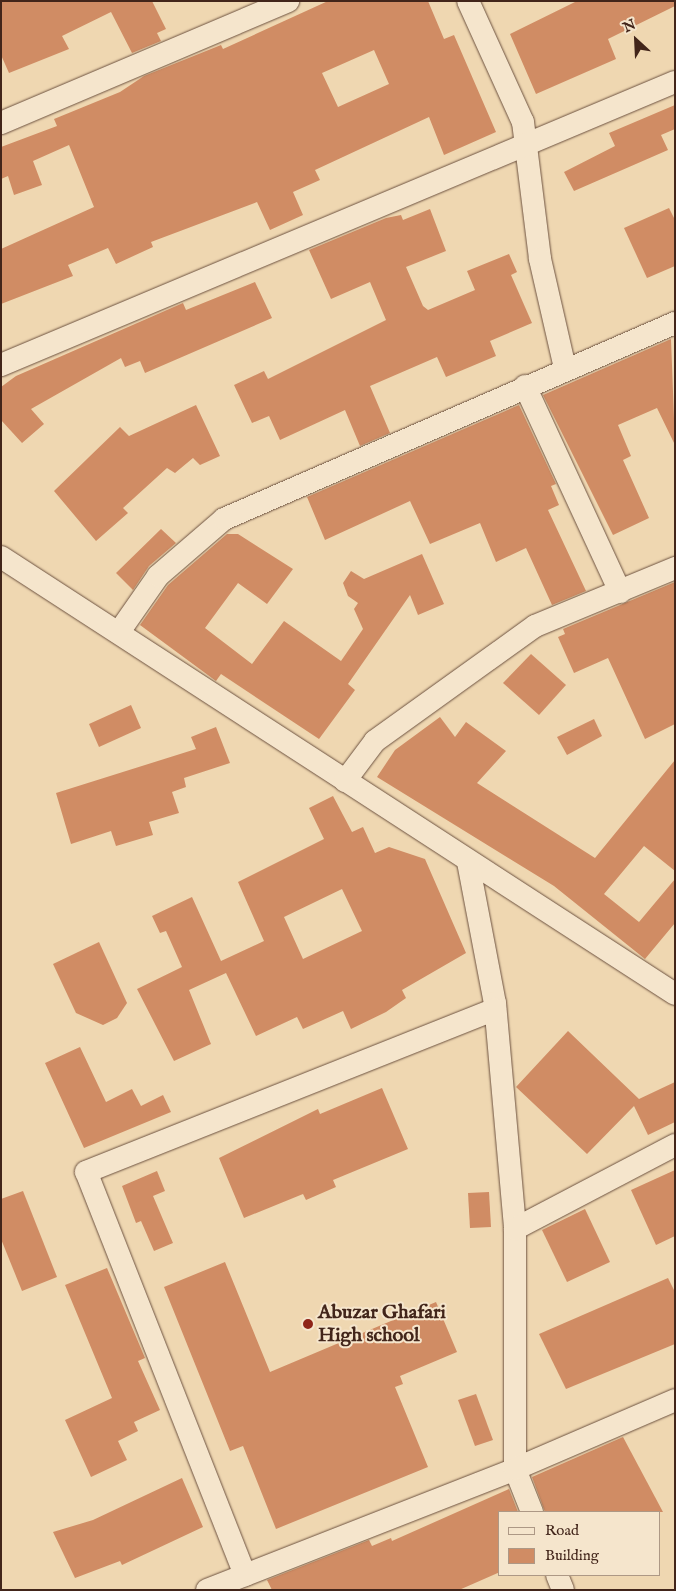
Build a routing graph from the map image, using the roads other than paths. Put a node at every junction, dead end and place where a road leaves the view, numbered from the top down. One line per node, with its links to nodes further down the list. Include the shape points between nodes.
1 (288, 1): 4 (street)
2 (468, 1): 5 (street, via 523,122)
3 (675, 82): 5 (street)
4 (1, 123)
5 (528, 145): 7 (street); 8 (street, via 540,259)
6 (675, 323): 8 (street)
7 (1, 365)
8 (565, 368): 9 (street)
9 (525, 386): 12 (street); 13 (street, via 224,519 158,576)
10 (1, 557): 13 (street)
11 (675, 568): 12 (street)
12 (620, 592): 14 (street, via 535,626 375,741)
13 (119, 632): 14 (street)
14 (345, 781): 15 (street)
15 (468, 862): 16 (street); 17 (street)
16 (673, 989)
17 (495, 1009): 19 (street); 23 (street, via 86,1172)
18 (675, 1145): 19 (street)
19 (515, 1229): 21 (street)
20 (675, 1400): 21 (street)
21 (515, 1469): 22 (street); 23 (street)
22 (532, 1511)
23 (245, 1575): 25 (street)
24 (557, 1576): 26 (street)
25 (207, 1590)
26 (563, 1590)

